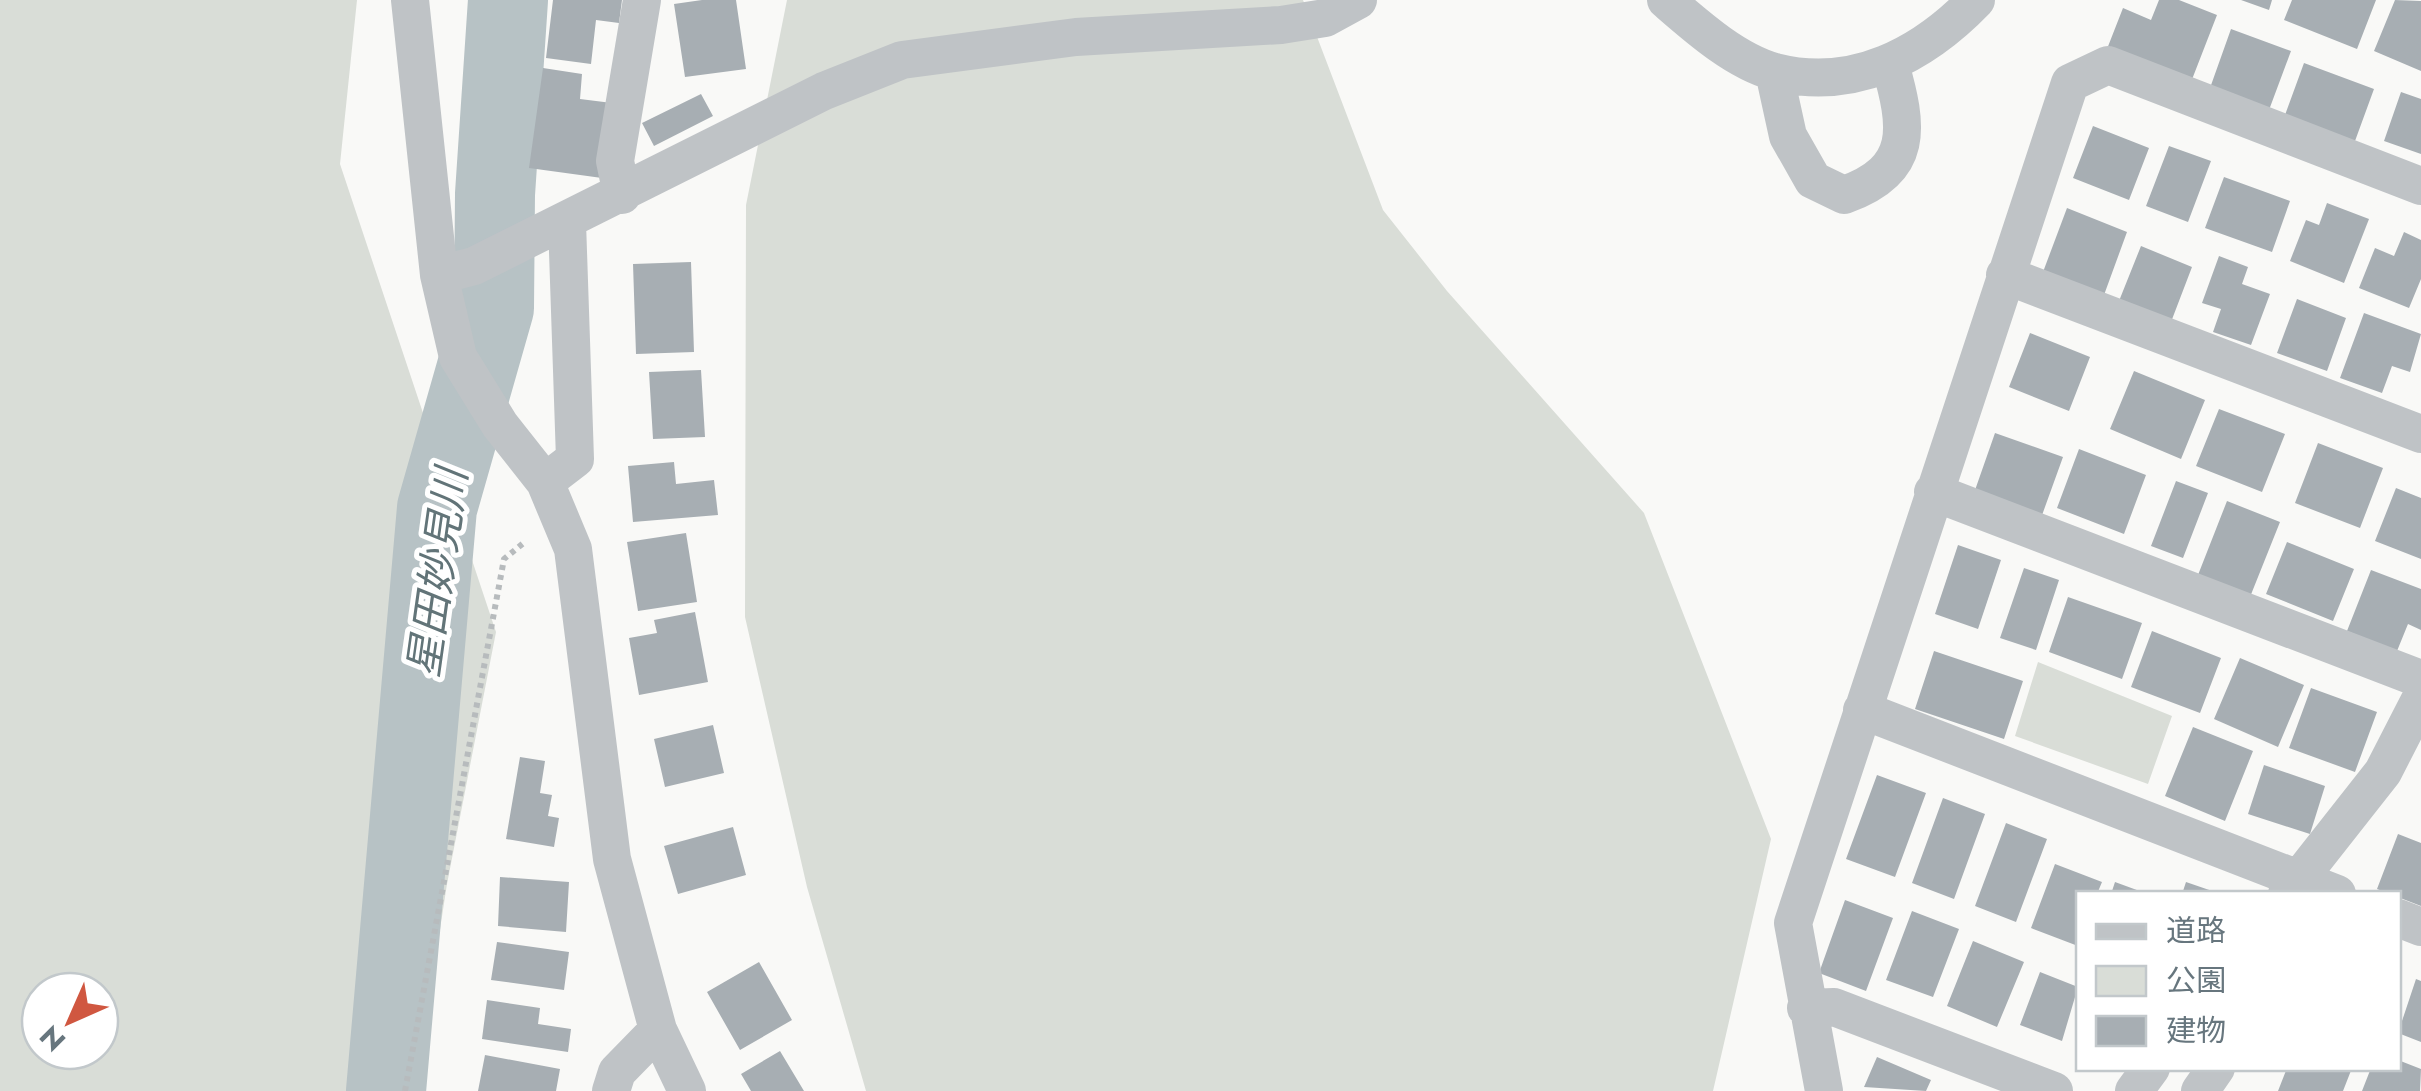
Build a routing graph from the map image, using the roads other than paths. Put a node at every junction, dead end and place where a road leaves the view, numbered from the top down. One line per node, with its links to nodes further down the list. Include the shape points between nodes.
1 (410, 0): 11 (street)
2 (642, 0): 9 (street, via 615,161)
3 (1358, 0): 9 (street, via 1326,18 1281,25 1076,37 902,60 824,92)
4 (1666, 0): 7 (street, via 1708,36)
5 (1976, 0): 6 (street, via 1919,51)
6 (1890, 64): 7 (street, via 1828,76); 7 (street, via 1904,112 1896,160 1875,184 1844,195 1812,180 1788,136)
7 (1774, 72)
8 (2421, 186): 12 (street, via 2108,66 2070,83)
9 (622, 196): 10 (street)
10 (567, 222): 11 (street); 15 (street, via 574,458)
11 (456, 270): 15 (street, via 458,357)
12 (2005, 275): 13 (street); 14 (street)
13 (2421, 434)
14 (1934, 492): 16 (street); 18 (street)
15 (552, 498): 22 (street, via 572,549 612,859)
16 (2421, 680)
17 (2421, 698): 19 (street, via 2382,772)
18 (1862, 710): 19 (street); 21 (street, via 1793,923)
19 (2294, 886): 20 (street)
20 (2321, 891)
21 (1806, 1008): 25 (street); 26 (street, via 1834,1007)
22 (658, 1030): 23 (street, via 616,1072); 24 (street)
23 (611, 1091)
24 (687, 1091)
25 (1824, 1091)
26 (2054, 1091)

